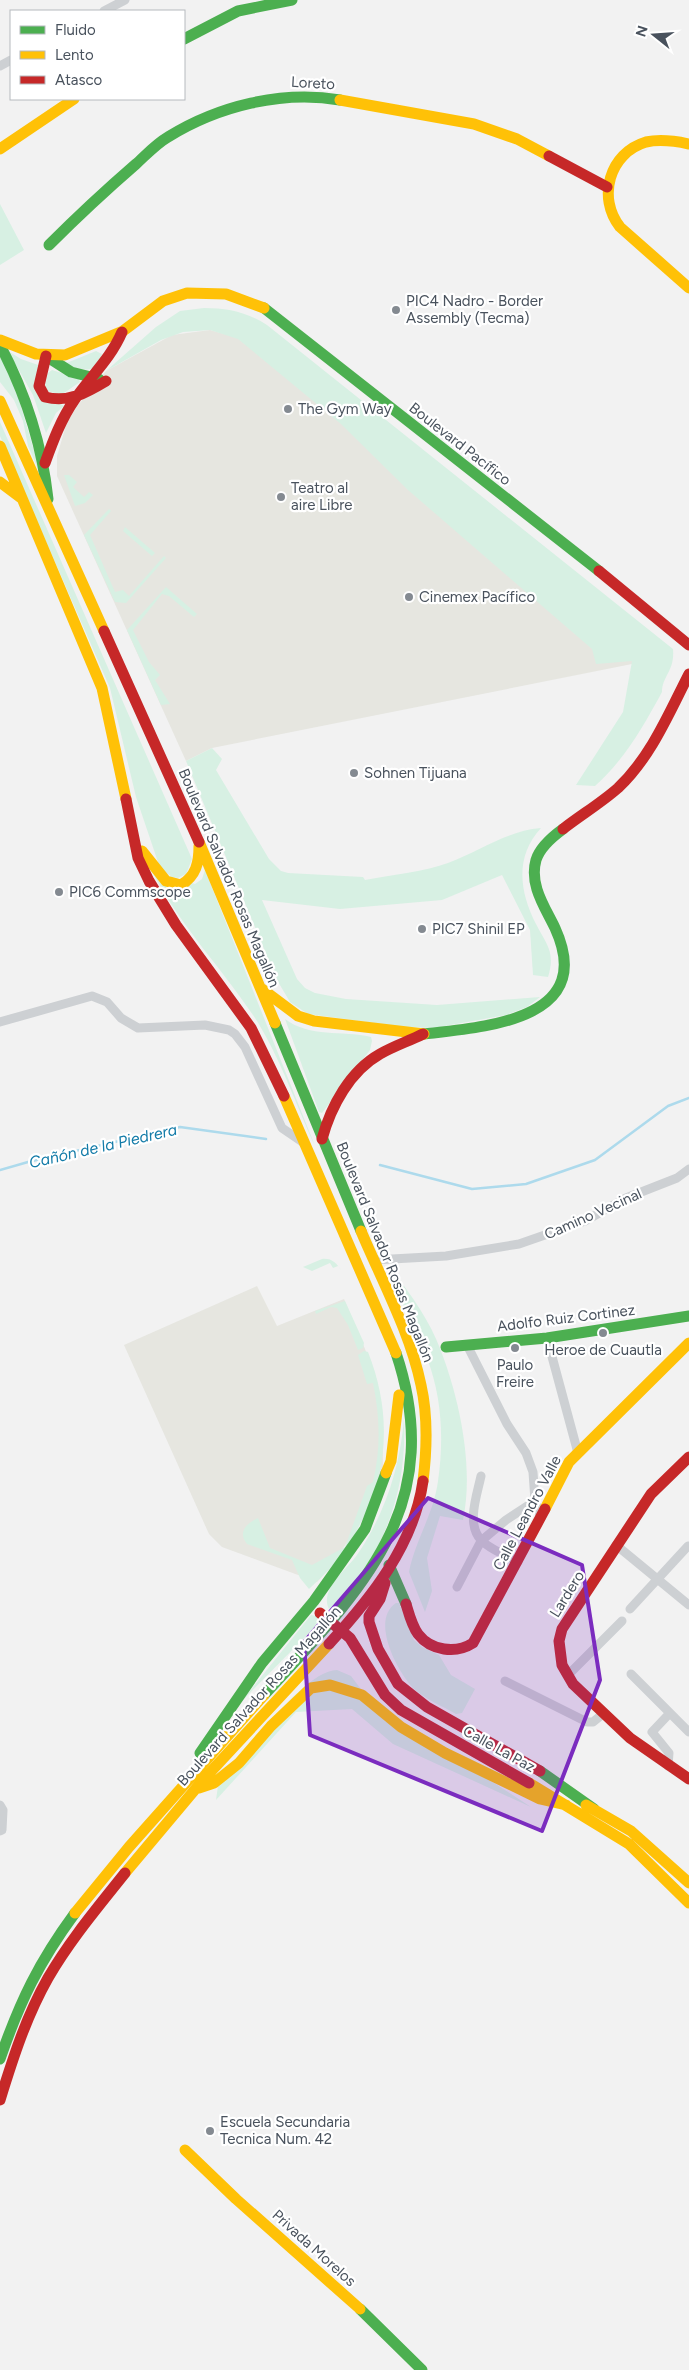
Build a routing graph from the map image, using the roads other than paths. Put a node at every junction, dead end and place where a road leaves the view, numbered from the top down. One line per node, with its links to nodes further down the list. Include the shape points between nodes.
1 (125, 0): 3 (street)
2 (292, 0): 4 (main road, via 238,11)
3 (106, 10)
4 (185, 38)
5 (73, 100): 7 (main road)
6 (689, 144): 8 (main road, via 662,139 643,143 617,162)
7 (0, 149)
8 (607, 187): 9 (main road, Loreto, via 517,139 474,124 317,96 276,97 213,115 167,137 92,201); 10 (main road, via 610,208 618,224)
9 (49, 245)
10 (689, 288)
11 (122, 332): 14 (main road, Boulevard Pacífico, via 106,336 72,354); 15 (main road, Boulevard Pacífico, via 116,348); 23 (main road, Boulevard Pacífico, via 163,301 196,292 232,294 263,307)
12 (0, 340): 14 (main road, Boulevard Pacífico)
13 (0, 345): 19 (main road, via 21,386)
14 (46, 356): 15 (main road, via 67,370); 16 (main road, via 40,380 41,392 54,400)
15 (91, 379): 16 (main road, Boulevard Pacífico)
16 (75, 398): 19 (main road, Boulevard Pacífico, via 62,419)
17 (0, 402): 22 (main road, Boulevard Salvador Rosas Magallón)
18 (0, 446): 21 (main road, Boulevard Salvador Rosas Magallón)
19 (45, 463): 22 (main road)
20 (0, 482): 21 (main road)
21 (23, 499): 25 (main road, Boulevard Salvador Rosas Magallón, via 102,688)
22 (49, 511): 26 (main road, Boulevard Salvador Rosas Magallón)
23 (689, 645)
24 (689, 674): 29 (main road, via 640,763 620,787 540,851 534,871 535,883 565,959 563,979 555,994 542,1007 508,1021)
25 (135, 842): 26 (main road, via 161,877 176,885 195,874); 31 (main road, Boulevard Salvador Rosas Magallón, via 143,871 158,900 258,1040)
26 (200, 843): 27 (main road, Boulevard Salvador Rosas Magallón)
27 (261, 989): 29 (main road, via 298,1016 314,1021); 30 (main road, Boulevard Salvador Rosas Magallón)
28 (0, 1022): 31 (street, via 92,996 100,998 121,1018 138,1028 205,1025 229,1030 245,1047 282,1128)
29 (424, 1034): 30 (main road, via 368,1062 331,1111)
30 (322, 1139): 35 (main road, Boulevard Salvador Rosas Magallón)
31 (306, 1144): 41 (main road, Boulevard Salvador Rosas Magallón)
32 (689, 1169): 34 (street, Camino Vecinal)
33 (689, 1177): 34 (street)
34 (677, 1178): 35 (street, Camino Vecinal, via 626,1198 585,1221 519,1244 446,1256)
35 (374, 1260): 51 (main road, Boulevard Salvador Rosas Magallón, via 416,1365 425,1419 425,1470 420,1493 406,1538)
36 (689, 1316): 37 (main road, Adolfo Ruiz Cortinez)
37 (547, 1338): 39 (main road, Adolfo Ruiz Cortinez); 42 (street)
38 (689, 1343): 42 (main road, Calle Leandro Valle)
39 (467, 1345): 40 (main road, Adolfo Ruiz Cortinez); 45 (street, via 507,1424 526,1453 533,1472)
40 (446, 1347)
41 (399, 1360): 57 (main road, via 400,1391 394,1438 377,1502 365,1529); 70 (main road, Boulevard Salvador Rosas Magallón, via 407,1399 410,1454 403,1494 388,1542 347,1601)
42 (578, 1453): 46 (main road, Calle Leandro Valle, via 564,1470)
43 (688, 1459): 48 (main road, Lardero, via 651,1494)
44 (481, 1476): 47 (street, via 473,1521)
45 (535, 1501): 46 (street); 47 (street)
46 (541, 1518): 50 (main road, Calle Leandro Valle)
47 (481, 1541): 50 (street); 53 (street)
48 (616, 1545): 52 (street); 61 (main road, Lardero, via 562,1629 559,1653)
49 (688, 1546): 52 (street)
50 (518, 1562): 55 (main road, Calle Leandro Valle, via 479,1635 462,1650 438,1647 420,1636)
51 (389, 1567): 54 (main road); 55 (main road, Calle Leandro Valle); 69 (main road, Boulevard Salvador Rosas Magallón, via 334,1640)
52 (657, 1579): 56 (street); 58 (street)
53 (457, 1587)
54 (380, 1599): 55 (main road, via 389,1594); 73 (main road, via 372,1609 369,1622 378,1649 398,1684 427,1707 539,1770)
55 (406, 1604)
56 (689, 1606)
57 (317, 1607): 68 (main road, Calle La Paz, via 357,1638 387,1688 407,1707); 70 (main road, via 262,1663)
58 (630, 1609)
59 (622, 1621): 61 (street)
60 (631, 1674): 64 (street)
61 (568, 1675): 63 (main road, Lardero, via 573,1684)
62 (505, 1681): 63 (street, via 580,1718 593,1722)
63 (604, 1713): 66 (main road, Lardero, via 630,1738)
64 (669, 1714): 65 (street); 66 (street, via 652,1732 669,1753)
65 (689, 1732)
66 (668, 1766): 67 (main road, Lardero)
67 (689, 1779)
68 (530, 1780): 72 (main road, Calle La Paz); 73 (main road, Calle La Paz)
69 (195, 1789): 72 (main road, via 214,1783 239,1763 311,1688 330,1685 362,1694 395,1723 445,1753 535,1796); 78 (main road, Boulevard Salvador Rosas Magallón, via 101,1903 55,1966 26,2023)
70 (173, 1796): 77 (main road, Boulevard Salvador Rosas Magallón, via 54,1943 24,1995)
71 (0, 1805): 74 (street)
72 (566, 1805): 76 (main road, Calle La Paz, via 629,1844)
73 (594, 1809): 75 (main road, Calle La Paz, via 644,1840)
74 (1, 1830)
75 (689, 1883)
76 (689, 1903)
77 (0, 2059)
78 (0, 2100)
79 (185, 2150): 80 (main road, Privada Morelos, via 366,2314)
80 (416, 2368)

